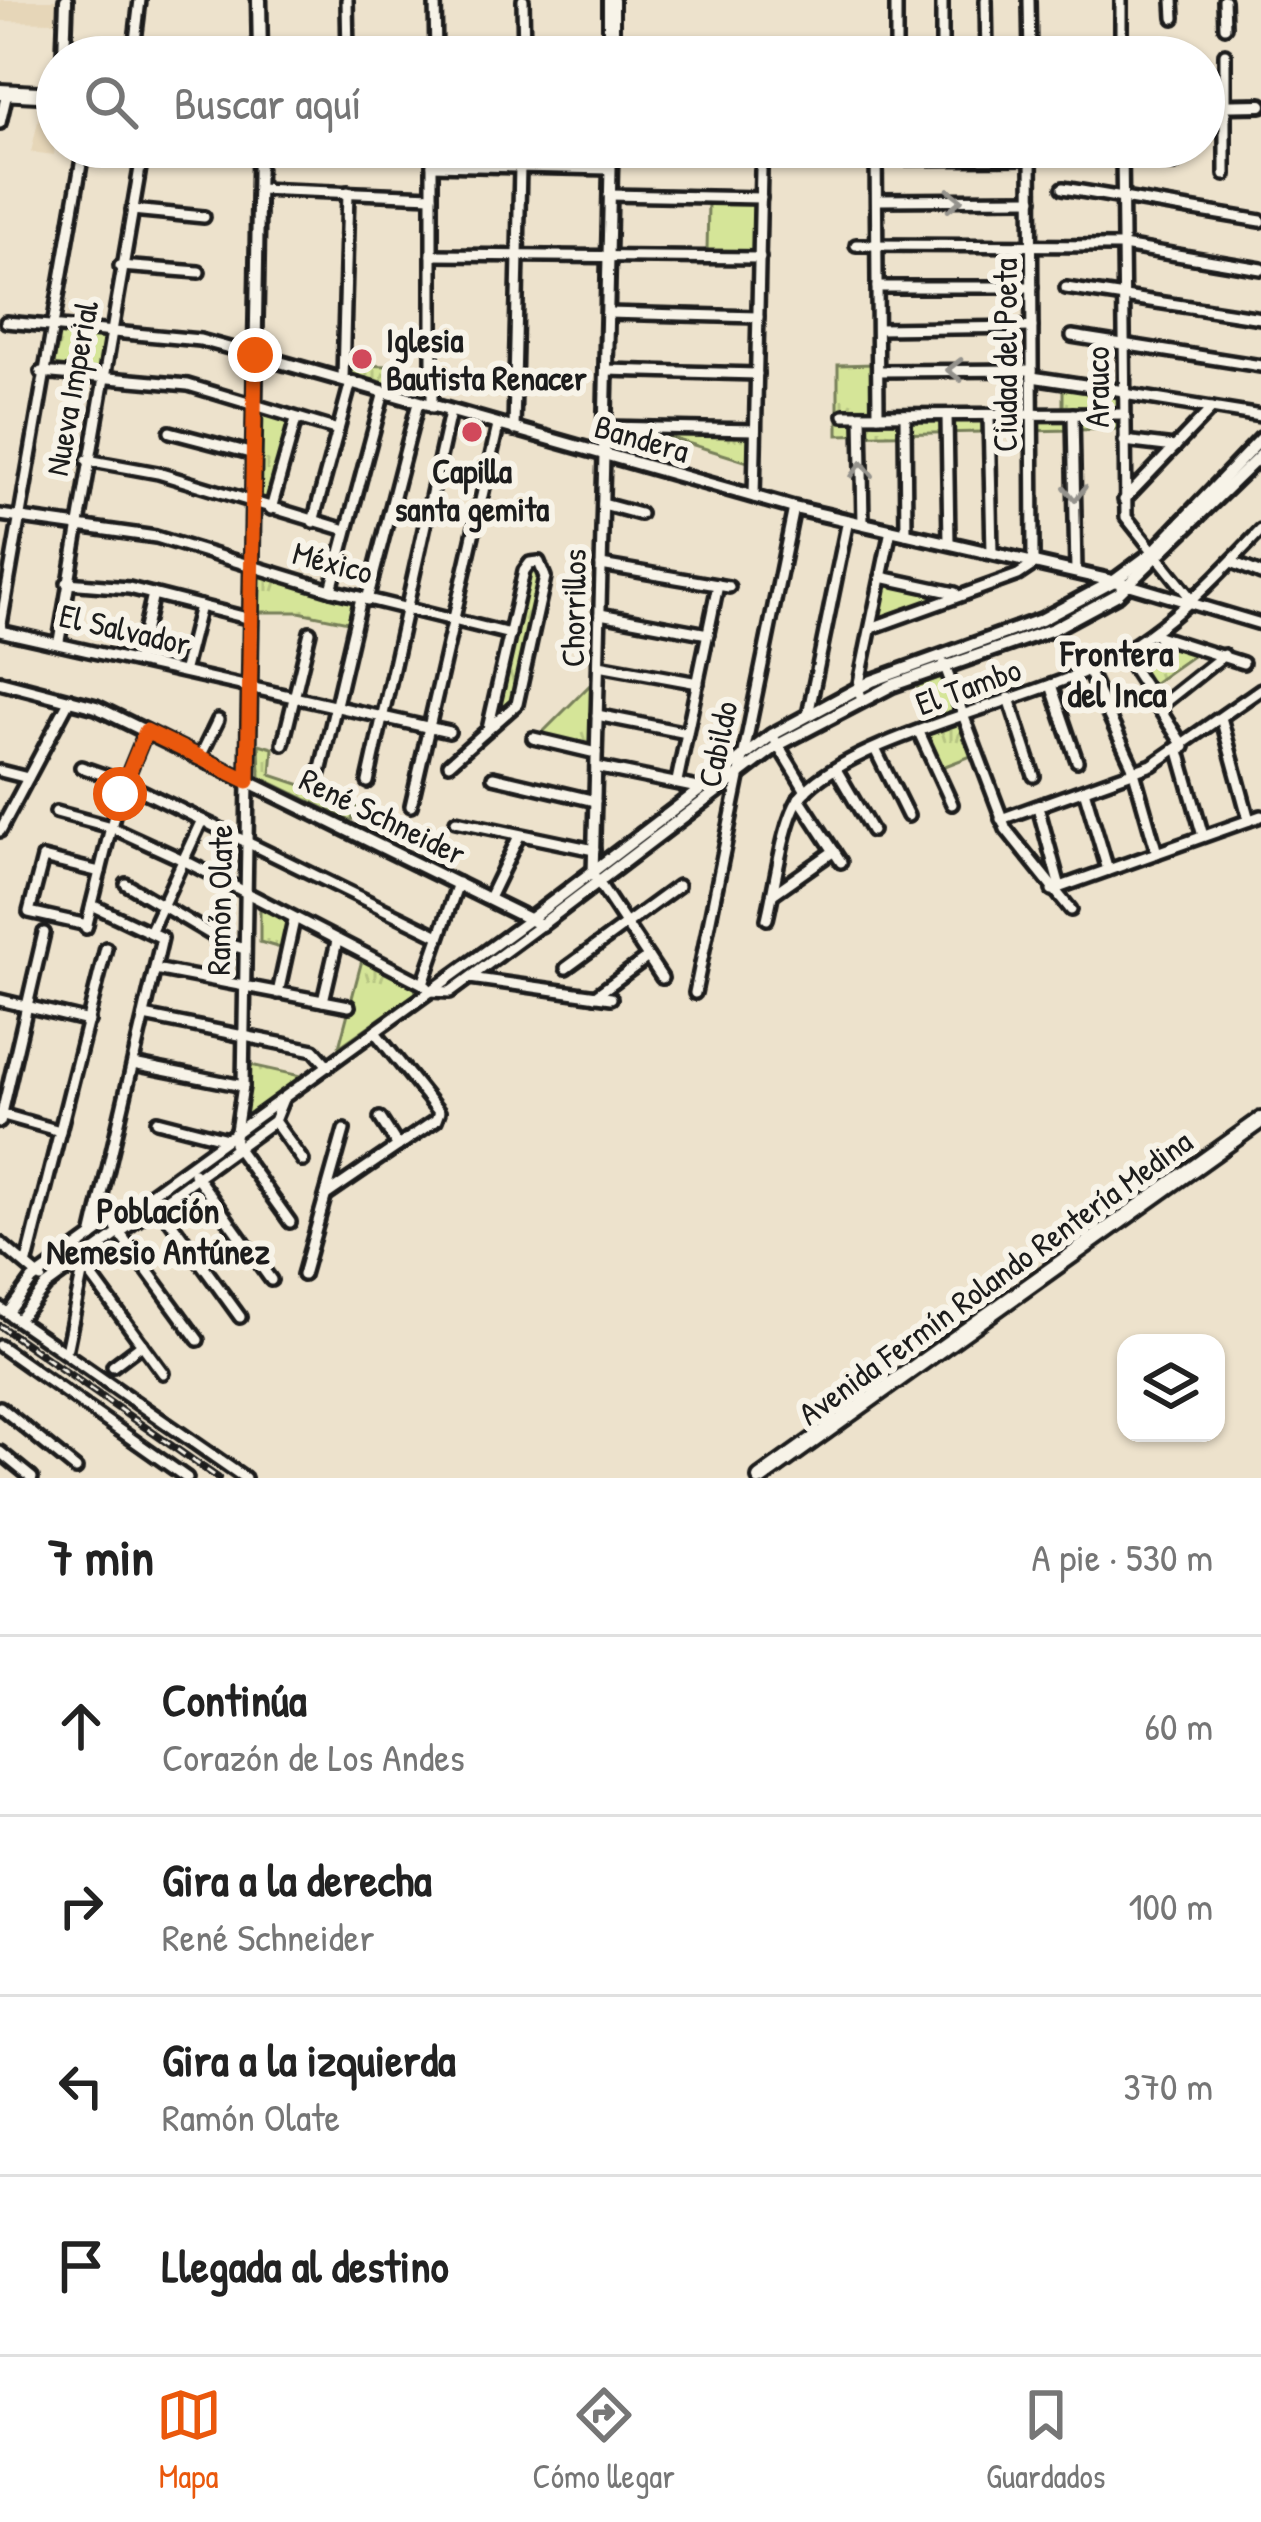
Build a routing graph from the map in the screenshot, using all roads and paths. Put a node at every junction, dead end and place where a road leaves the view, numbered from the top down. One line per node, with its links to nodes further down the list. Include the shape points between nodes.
1 (66, 0): 17 (street)
2 (140, 0): 18 (street)
3 (259, 0): 19 (main road)
4 (347, 0): 20 (street)
5 (435, 0): 21 (street)
6 (523, 0): 22 (street)
7 (611, 0): 23 (main road)
8 (896, 0): 24 (street)
9 (942, 0): 25 (street)
10 (986, 0): 26 (street)
11 (1029, 0): 27 (street)
12 (1121, 0): 28 (street)
13 (1173, 0): 15 (street)
14 (1224, 0): 16 (street)
15 (1174, 18)
16 (1225, 27)
17 (65, 36)
18 (136, 36)
19 (260, 36)
20 (348, 36)
21 (436, 36)
22 (524, 36)
23 (611, 36)
24 (896, 36)
25 (942, 36)
26 (987, 36)
27 (1030, 36)
28 (1121, 36)
29 (1225, 54): 32 (street)
30 (3, 92): 31 (main road); 34 (street)
31 (36, 93)
32 (1225, 105): 33 (street); 46 (street)
33 (1261, 105)
34 (0, 123)
35 (80, 168): 78 (street)
36 (140, 168): 56 (street, Nueva Imperial)
37 (258, 168): 48 (street, Ramón Olate)
38 (432, 168): 51 (street)
39 (520, 168): 64 (street)
40 (565, 168): 44 (street)
41 (876, 168): 55 (street)
42 (1032, 168): 54 (street, Ciudad del Poeta)
43 (1122, 168): 53 (street, Arauco)
44 (610, 169): 50 (street, Chorrillos)
45 (761, 170): 52 (street)
46 (1225, 175)
47 (1063, 188): 53 (street)
48 (258, 189): 49 (street); 84 (street, Ramón Olate)
49 (348, 192): 51 (street); 92 (street)
50 (609, 195): 52 (street); 65 (street, Chorrillos)
51 (432, 196): 63 (street)
52 (760, 198): 66 (street)
53 (1122, 198): 58 (street); 62 (street, Arauco)
54 (1032, 199): 55 (street, one-way to 54); 59 (street, Ciudad del Poeta)
55 (877, 200): 61 (street)
56 (132, 210): 57 (street); 67 (street, Nueva Imperial)
57 (204, 217)
58 (1261, 221)
59 (1032, 244): 61 (street); 62 (street); 71 (street, Ciudad del Poeta)
60 (856, 245): 61 (street)
61 (877, 245): 70 (street)
62 (1123, 246): 68 (street); 73 (street, Arauco)
63 (432, 255): 64 (street); 97 (street)
64 (518, 256): 65 (street); 114 (street)
65 (608, 256): 66 (street); 74 (street, Chorrillos)
66 (760, 258): 75 (street)
67 (120, 266): 69 (street); 81 (street, Nueva Imperial)
68 (1261, 269)
69 (199, 272)
70 (877, 287): 71 (street); 80 (street)
71 (1032, 287): 79 (street, Ciudad del Poeta)
72 (1066, 288): 73 (street)
73 (1123, 296): 76 (street); 83 (street, Arauco)
74 (607, 313): 75 (street); 86 (street, Chorrillos)
75 (758, 317): 89 (street)
76 (1261, 318)
77 (6, 322): 78 (street, Bandera)
78 (50, 327): 81 (street, Bandera); 88 (street)
79 (1032, 327): 80 (street); 90 (street, Ciudad del Poeta)
80 (878, 329): 87 (street)
81 (109, 330): 84 (street, Bandera); 91 (street, Nueva Imperial)
82 (1072, 336): 83 (street)
83 (1123, 344): 85 (street); 94 (street, Arauco)
84 (255, 355): 92 (street, Bandera); 96 (street, Ramón Olate)
85 (1261, 366)
86 (606, 370): 89 (street); 112 (street, Chorrillos)
87 (878, 371): 90 (street, one-way to 87); 104 (street)
88 (41, 372): 91 (street); 132 (street)
89 (757, 374): 115 (street)
90 (1032, 374): 94 (street); 100 (street, Ciudad del Poeta)
91 (102, 378): 96 (street, via 188,385); 123 (street, Nueva Imperial)
92 (347, 381): 93 (street, Bandera); 113 (street)
93 (384, 392): 95 (street, Bandera); 137 (street)
94 (1124, 392): 98 (street); 102 (street, Arauco)
95 (418, 403): 97 (street, Bandera); 157 (street)
96 (254, 407): 110 (street); 120 (street, Ramón Olate)
97 (432, 407): 99 (street, Bandera)
98 (1212, 408): 109 (street); 119 (street)
99 (450, 412): 111 (street, Bandera); 160 (street)
100 (1032, 414): 101 (street); 107 (street); 145 (street, Ciudad del Poeta)
101 (1073, 414): 102 (street); 148 (street, one-way to 148)
102 (1124, 414): 118 (street, Arauco)
103 (861, 415): 104 (street); 108 (street); 135 (street, one-way to 103)
104 (878, 415): 105 (street)
105 (905, 415): 106 (street); 140 (street)
106 (947, 415): 107 (street); 141 (street)
107 (989, 415): 142 (street)
108 (844, 416)
109 (1261, 416)
110 (296, 418): 113 (street); 129 (street)
111 (498, 426): 114 (street, Bandera); 162 (street)
112 (604, 427): 115 (street); 121 (street, Chorrillos)
113 (338, 430): 134 (street)
114 (514, 430): 121 (street, Bandera)
115 (755, 430): 124 (street)
116 (170, 432): 120 (street)
117 (1261, 440): 143 (street)
118 (1124, 441): 119 (street); 125 (street, Arauco)
119 (1175, 447): 125 (street)
120 (254, 454): 126 (street, Ramón Olate)
121 (604, 454): 124 (street, Bandera); 127 (street, Chorrillos)
122 (1261, 455): 143 (street)
123 (87, 460): 126 (street); 136 (street, Nueva Imperial)
124 (754, 497): 128 (street, Bandera)
125 (1124, 500): 143 (street, Arauco, via 1129,526)
126 (253, 502): 129 (street); 147 (street, Ramón Olate)
127 (603, 504): 130 (street); 146 (street, Chorrillos)
128 (794, 508): 133 (street, Bandera); 209 (street, Cabildo)
129 (272, 509): 134 (street)
130 (640, 514)
131 (0, 515): 132 (street, México)
132 (16, 518): 136 (street, México); 166 (street)
133 (848, 520): 135 (street, Bandera); 193 (street)
134 (313, 522): 137 (street)
135 (863, 524): 138 (street, Bandera)
136 (75, 526): 147 (street, México, via 156,537); 152 (street, Nueva Imperial)
137 (346, 530): 154 (street)
138 (891, 530): 140 (street, Bandera); 150 (street)
139 (1261, 530): 144 (street, El Tambo)
140 (906, 534): 141 (street, Bandera)
141 (949, 543): 142 (street, Bandera)
142 (992, 553): 145 (street, Bandera)
143 (1155, 556): 151 (street); 153 (street); 158 (street, Arauco)
144 (1232, 562): 149 (street); 158 (street, El Tambo)
145 (1035, 563): 148 (street, Bandera); 156 (street)
146 (601, 565): 161 (street, Chorrillos); 169 (street, via 724,586)
147 (252, 567): 154 (street, México); 163 (street, Ramón Olate)
148 (1076, 572): 151 (street, Bandera)
149 (1261, 574)
150 (881, 577): 156 (street); 165 (street)
151 (1114, 581): 153 (street, Bandera); 175 (street)
152 (67, 583): 155 (street); 171 (street, Nueva Imperial)
153 (1130, 585): 158 (street, Bandera); 175 (street, via 1053,628)
154 (331, 590): 157 (street, México)
155 (153, 594): 159 (street); 174 (street)
156 (960, 594): 165 (street)
157 (364, 599): 160 (street, México); 190 (street)
158 (1193, 601): 164 (street, Bandera); 170 (street, El Tambo)
159 (200, 606): 163 (street); 178 (street)
160 (405, 608): 162 (street, México); 194 (street)
161 (600, 614): 169 (street); 177 (street, Chorrillos)
162 (453, 618): 168 (street, México); 197 (street)
163 (251, 619): 183 (street, Ramón Olate)
164 (1261, 624)
165 (871, 628): 185 (street)
166 (0, 630): 171 (street, El Salvador)
167 (310, 632): 186 (street)
168 (510, 634): 198 (street); 198 (street, via 524,572 539,562 545,577 517,704)
169 (708, 634): 181 (street)
170 (1152, 634): 172 (street, El Tambo); 173 (street)
171 (58, 641): 174 (street, El Salvador)
172 (1124, 653): 179 (street, El Tambo); 189 (street)
173 (1224, 655): 176 (street); 189 (street)
174 (138, 658): 178 (street, El Salvador)
175 (942, 659): 185 (street); 191 (street)
176 (1244, 663)
177 (598, 665): 181 (street); 192 (street, Chorrillos)
178 (184, 669): 183 (street, El Salvador)
179 (1088, 671): 182 (street, El Tambo); 218 (street)
180 (0, 682): 188 (street, René Schneider)
181 (698, 683): 201 (street)
182 (1051, 685): 187 (street, El Tambo); 211 (street)
183 (248, 688): 186 (street, El Salvador); 223 (street, Ramón Olate)
184 (1261, 689): 196 (street)
185 (860, 694): 193 (street); 204 (street)
186 (294, 698): 190 (street, El Salvador); 205 (street)
187 (1010, 698): 191 (street, El Tambo); 220 (street)
188 (70, 699): 199 (street, René Schneider); 222 (street)
189 (1160, 706): 206 (street)
190 (337, 708): 194 (street, El Salvador); 217 (street)
191 (964, 713): 200 (street, El Tambo); 237 (street)
192 (597, 715): 201 (street); 208 (street, Chorrillos)
193 (808, 715): 204 (street)
194 (382, 718): 197 (street, El Salvador); 226 (street)
195 (218, 720): 210 (street)
196 (1222, 721): 206 (street); 236 (street)
197 (428, 728): 202 (street, El Salvador); 232 (street)
198 (488, 729): 202 (street)
199 (146, 731): 210 (street, René Schneider); 225 (street)
200 (919, 732): 207 (street, El Tambo); 231 (street)
201 (687, 733): 224 (street)
202 (478, 738): 212 (street)
203 (533, 738): 208 (street)
204 (775, 740): 209 (street); 219 (street); 229 (street)
205 (284, 744)
206 (1181, 749): 218 (street); 244 (street)
207 (876, 751): 216 (street, El Tambo); 235 (street)
208 (596, 753): 214 (street, Chorrillos)
209 (743, 755): 219 (street, Cabildo); 227 (street)
210 (200, 758): 223 (street, René Schneider)
211 (1076, 760)
212 (449, 764)
213 (81, 767): 225 (street)
214 (596, 767): 224 (street); 230 (street, Chorrillos)
215 (0, 771): 222 (street)
216 (837, 771): 229 (street, El Tambo); 242 (street)
217 (320, 772)
218 (1134, 774): 228 (street); 247 (street)
219 (737, 776): 251 (street); 280 (street, Cabildo)
220 (1034, 776)
221 (493, 777): 230 (street)
222 (28, 778): 241 (street)
223 (248, 781): 245 (street, Ramón Olate); 252 (street, René Schneider)
224 (677, 781): 227 (street)
225 (124, 782): 238 (street); 240 (street)
226 (368, 782)
227 (703, 789): 251 (street)
228 (1084, 793): 233 (street); 249 (street)
229 (803, 795): 256 (street); 256 (street, via 837,857)
230 (595, 801): 246 (street, Chorrillos)
231 (952, 804)
232 (411, 806)
233 (1038, 807): 237 (street); 255 (street)
234 (56, 812): 240 (street)
235 (908, 816)
236 (1255, 818): 244 (street)
237 (1001, 819): 255 (street)
238 (202, 820): 245 (street); 248 (street)
239 (456, 820): 243 (street)
240 (111, 827): 248 (street); 250 (street)
241 (0, 831)
242 (872, 831)
243 (519, 836): 246 (street); 258 (street)
244 (1203, 836): 247 (street)
245 (247, 842): 257 (street, Ramón Olate); 268 (street)
246 (594, 850): 251 (street, Chorrillos)
247 (1157, 853): 249 (street)
248 (183, 860): 257 (street); 259 (street)
249 (1108, 870): 255 (street)
250 (100, 872): 260 (street); 260 (street, via 43,858 29,912 86,926)
251 (595, 880): 264 (street); 265 (street)
252 (458, 883): 258 (street, René Schneider); 268 (street)
253 (126, 884): 259 (street)
254 (678, 886): 265 (street)
255 (1056, 888): 261 (street)
256 (773, 894): 262 (street)
257 (246, 896): 263 (street); 271 (street, Ramón Olate)
258 (489, 898): 264 (street, René Schneider)
259 (164, 903): 266 (street); 271 (street)
260 (92, 905): 266 (street)
261 (1071, 910)
262 (767, 919)
263 (293, 920): 269 (street); 279 (street)
264 (535, 922): 275 (street); 278 (street)
265 (625, 925): 272 (street); 273 (street)
266 (151, 930): 274 (street, via 162,938)
267 (44, 933): 285 (street)
268 (439, 936): 278 (street)
269 (337, 941): 278 (street); 284 (street)
270 (106, 948): 288 (street)
271 (245, 949): 277 (street, Ramón Olate)
272 (648, 957): 276 (street); 281 (street)
273 (566, 968)
274 (155, 969): 277 (street); 287 (street)
275 (470, 978): 278 (street, via 448,993); 281 (street)
276 (662, 978)
277 (244, 986): 279 (street); 290 (street, Ramón Olate)
278 (427, 987): 289 (street)
279 (278, 993): 284 (street)
280 (695, 993)
281 (596, 996): 282 (street)
282 (611, 998)
283 (0, 1000): 285 (street)
284 (323, 1001): 286 (street)
285 (28, 1006): 288 (street); 296 (street)
286 (349, 1006)
287 (145, 1016): 290 (street); 291 (street)
288 (89, 1021): 302 (street)
289 (375, 1032): 292 (street); 304 (street, via 437,1104 436,1120)
290 (243, 1036): 292 (street, via 314,1050); 293 (street, Ramón Olate)
291 (133, 1064): 293 (street); 314 (street)
292 (328, 1066): 294 (street)
293 (243, 1086): 303 (street, Ramón Olate)
294 (283, 1099): 295 (street); 300 (street)
295 (260, 1115): 300 (street); 303 (street)
296 (1, 1117): 302 (street)
297 (380, 1118): 304 (street)
298 (1261, 1120): 336 (main road, Avenida Fermín Rolando Rentería Medina)
299 (157, 1121): 303 (street)
300 (271, 1124): 305 (street); 306 (street)
301 (344, 1130): 310 (street)
302 (60, 1131): 317 (street)
303 (231, 1136): 305 (street, Ramón Olate); 307 (street)
304 (398, 1146): 310 (street)
305 (237, 1148): 308 (street); 312 (street)
306 (303, 1162)
307 (189, 1166): 308 (street); 309 (street)
308 (197, 1177): 311 (street); 320 (street)
309 (151, 1194): 311 (street); 313 (street)
310 (326, 1196): 318 (street)
311 (158, 1204): 313 (street); 323 (street)
312 (290, 1222)
313 (116, 1228): 314 (street); 316 (street); 324 (street)
314 (92, 1237): 316 (street)
315 (0, 1243): 317 (street)
316 (79, 1259): 319 (street); 321 (street); 325 (street); 327 (street)
317 (27, 1262): 319 (street)
318 (303, 1274)
319 (39, 1275): 321 (street); 322 (street)
320 (271, 1280)
321 (46, 1286): 322 (street)
322 (9, 1314): 335 (street)
323 (240, 1317)
324 (198, 1340)
325 (142, 1345): 328 (street); 329 (street)
326 (0, 1346): 334 (street)
327 (67, 1347)
328 (113, 1366)
329 (163, 1372)
330 (0, 1406): 332 (street)
331 (0, 1452): 333 (street)
332 (76, 1469)
333 (32, 1478)
334 (187, 1478)
335 (245, 1478)
336 (760, 1478)

